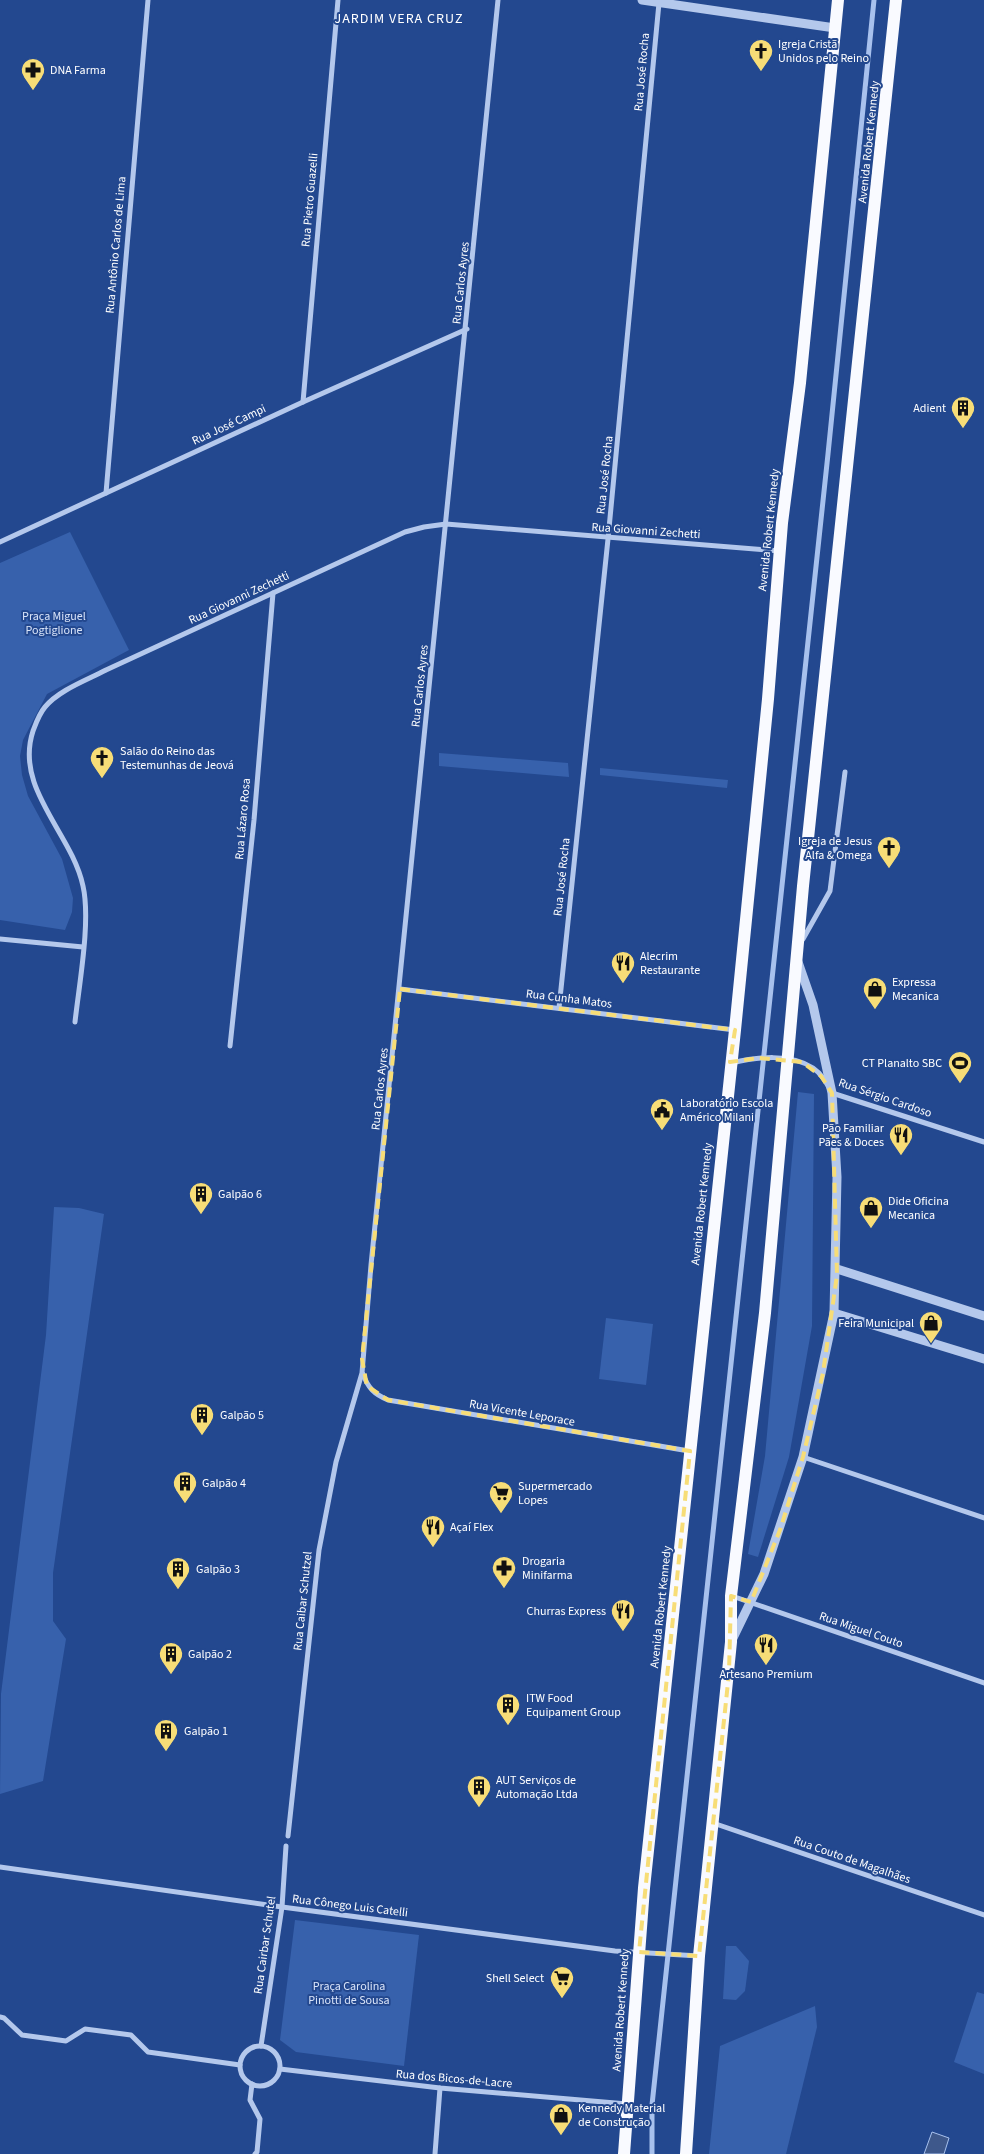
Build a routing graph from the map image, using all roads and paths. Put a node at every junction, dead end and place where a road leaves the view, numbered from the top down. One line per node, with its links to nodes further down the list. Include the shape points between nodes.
1 (148, 0): 11 (street, Rua Antônio Carlos de Lima)
2 (338, 0): 10 (street, Rua Pietro Guazelli)
3 (498, 0): 9 (street, Rua Carlos Ayres)
4 (642, 0): 7 (street)
5 (838, 0): 8 (main road, Avenida Robert Kennedy)
6 (896, 0): 19 (main road, Avenida Robert Kennedy)
7 (659, 2): 8 (street); 13 (street, Rua José Rocha)
8 (835, 28): 15 (main road, Avenida Robert Kennedy)
9 (467, 329): 10 (street, Rua José Campi); 12 (street, Rua Carlos Ayres)
10 (303, 402): 11 (street, Rua José Campi)
11 (106, 493): 14 (street, Rua José Campi)
12 (446, 524): 13 (street, Rua Giovanni Zechetti); 16 (street, Rua Giovanni Zechetti, via 405,532); 22 (street, Rua Carlos Ayres)
13 (608, 539): 15 (street, Rua Giovanni Zechetti); 23 (street, Rua José Rocha)
14 (0, 542)
15 (780, 551): 25 (main road, Avenida Robert Kennedy)
16 (272, 593): 20 (street, Rua Giovanni Zechetti, via 60,694 45,707 36,722 30,751 32,779 77,862 84,887); 26 (street, Rua Lázaro Rosa, via 254,820)
17 (845, 772): 19 (street, Avenida Robert Kennedy, via 830,892)
18 (0, 939): 20 (street)
19 (800, 944): 21 (main road, Avenida Robert Kennedy)
20 (83, 946): 24 (street, Rua Giovanni Zechetti)
21 (798, 961): 27 (main road, Avenida Robert Kennedy); 29 (street, Avenida Robert Kennedy, via 813,1005)
22 (400, 989): 23 (street, Rua Cunha Matos); 35 (street, Rua Carlos Ayres)
23 (559, 1008): 25 (street, Rua Cunha Matos)
24 (75, 1022)
25 (735, 1030): 28 (main road, Avenida Robert Kennedy)
26 (230, 1046)
27 (782, 1059): 28 (street); 29 (street, Rua Sérgio Cardoso, via 802,1062 813,1068); 39 (main road, Avenida Robert Kennedy, via 764,1313)
28 (736, 1062): 36 (main road, Avenida Robert Kennedy)
29 (832, 1093): 30 (street, Rua Sérgio Cardoso); 31 (street, Avenida Robert Kennedy, via 837,1177)
30 (984, 1142)
31 (837, 1269): 32 (street, Avenida Robert Kennedy); 33 (street)
32 (834, 1313): 34 (street); 37 (street, Avenida Robert Kennedy)
33 (984, 1316)
34 (984, 1359)
35 (362, 1373): 36 (street, Rua Vicente Leporace, via 375,1394 388,1400); 44 (street, Rua Caibar Schutzel, via 336,1462 319,1550)
36 (690, 1452): 49 (main road, Avenida Robert Kennedy)
37 (803, 1457): 38 (street); 40 (street, Avenida Robert Kennedy, via 777,1539)
38 (984, 1518)
39 (731, 1596): 40 (street, Rua Miguel Couto); 41 (main road, Avenida Robert Kennedy)
40 (750, 1602): 41 (street, Avenida Robert Kennedy); 42 (street, Rua Miguel Couto)
41 (731, 1642): 43 (main road, Avenida Robert Kennedy)
42 (984, 1683)
43 (713, 1823): 48 (street, Rua Couto de Magalhães); 50 (main road, Avenida Robert Kennedy)
44 (288, 1836)
45 (286, 1846): 47 (street, Rua Cairbar Schutel)
46 (0, 1866): 47 (street, Rua Cônego Luis Catelli)
47 (282, 1908): 49 (street, Rua Cônego Luis Catelli); 52 (street, Rua Cairbar Schutel)
48 (984, 1916)
49 (642, 1952): 50 (street, Rua Cônego Luis Catelli); 57 (main road, Avenida Robert Kennedy)
50 (699, 1956): 61 (main road, Avenida Robert Kennedy)
51 (0, 2017): 53 (street, via 22,2035 66,2041 85,2029 131,2035 148,2052)
52 (261, 2046): 53 (street, via 244,2053); 54 (street, via 278,2056)
53 (240, 2065): 55 (street, via 243,2076)
54 (280, 2069): 55 (street, via 269,2084); 56 (street, Rua dos Bicos-de-Lacre)
55 (252, 2084): 58 (street, via 250,2100 260,2118)
56 (440, 2088): 57 (street, Rua dos Bicos-de-Lacre); 59 (street)
57 (627, 2104): 60 (main road, Avenida Robert Kennedy)
58 (255, 2154)
59 (435, 2154)
60 (624, 2154)
61 (686, 2154)

